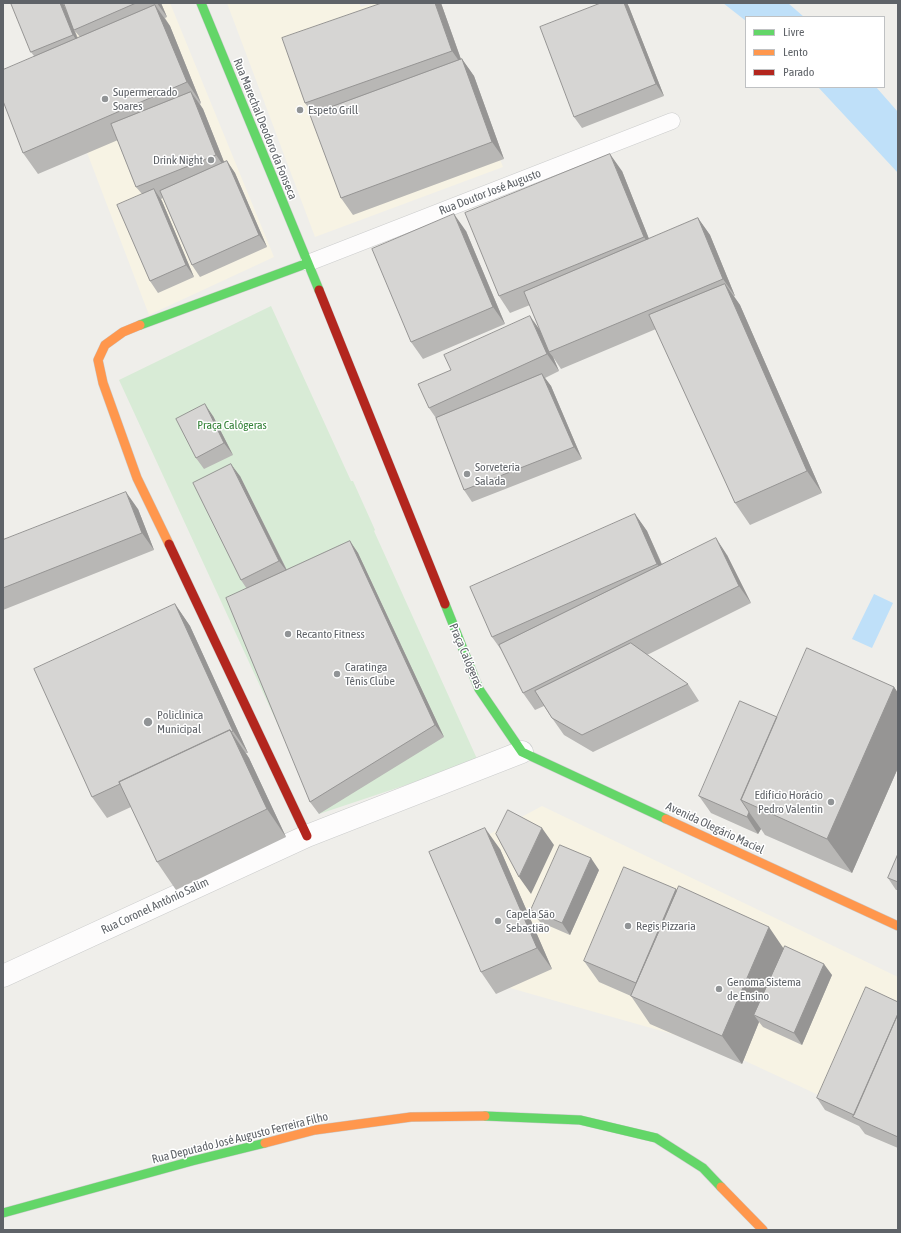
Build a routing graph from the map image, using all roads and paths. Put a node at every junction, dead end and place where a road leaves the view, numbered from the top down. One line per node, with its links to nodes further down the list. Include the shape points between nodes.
1 (201, 3): 3 (street, Rua Marechal Deodoro da Fonseca)
2 (672, 121): 3 (lane, Rua Doutor José Augusto)
3 (308, 263): 4 (street, Praça Calógeras, via 478,689); 5 (street, via 122,332 105,345 98,360 103,382 137,478)
4 (522, 752): 5 (street); 6 (street, Avenida Olegário Maciel)
5 (307, 836): 7 (street, Rua Coronel Antônio Salim)
6 (898, 926)
7 (3, 976)
8 (3, 1213): 9 (street, Rua Deputado José Augusto Ferreira Filho, via 315,1130 411,1117 493,1116 580,1120 656,1138 703,1168)
9 (763, 1230)

